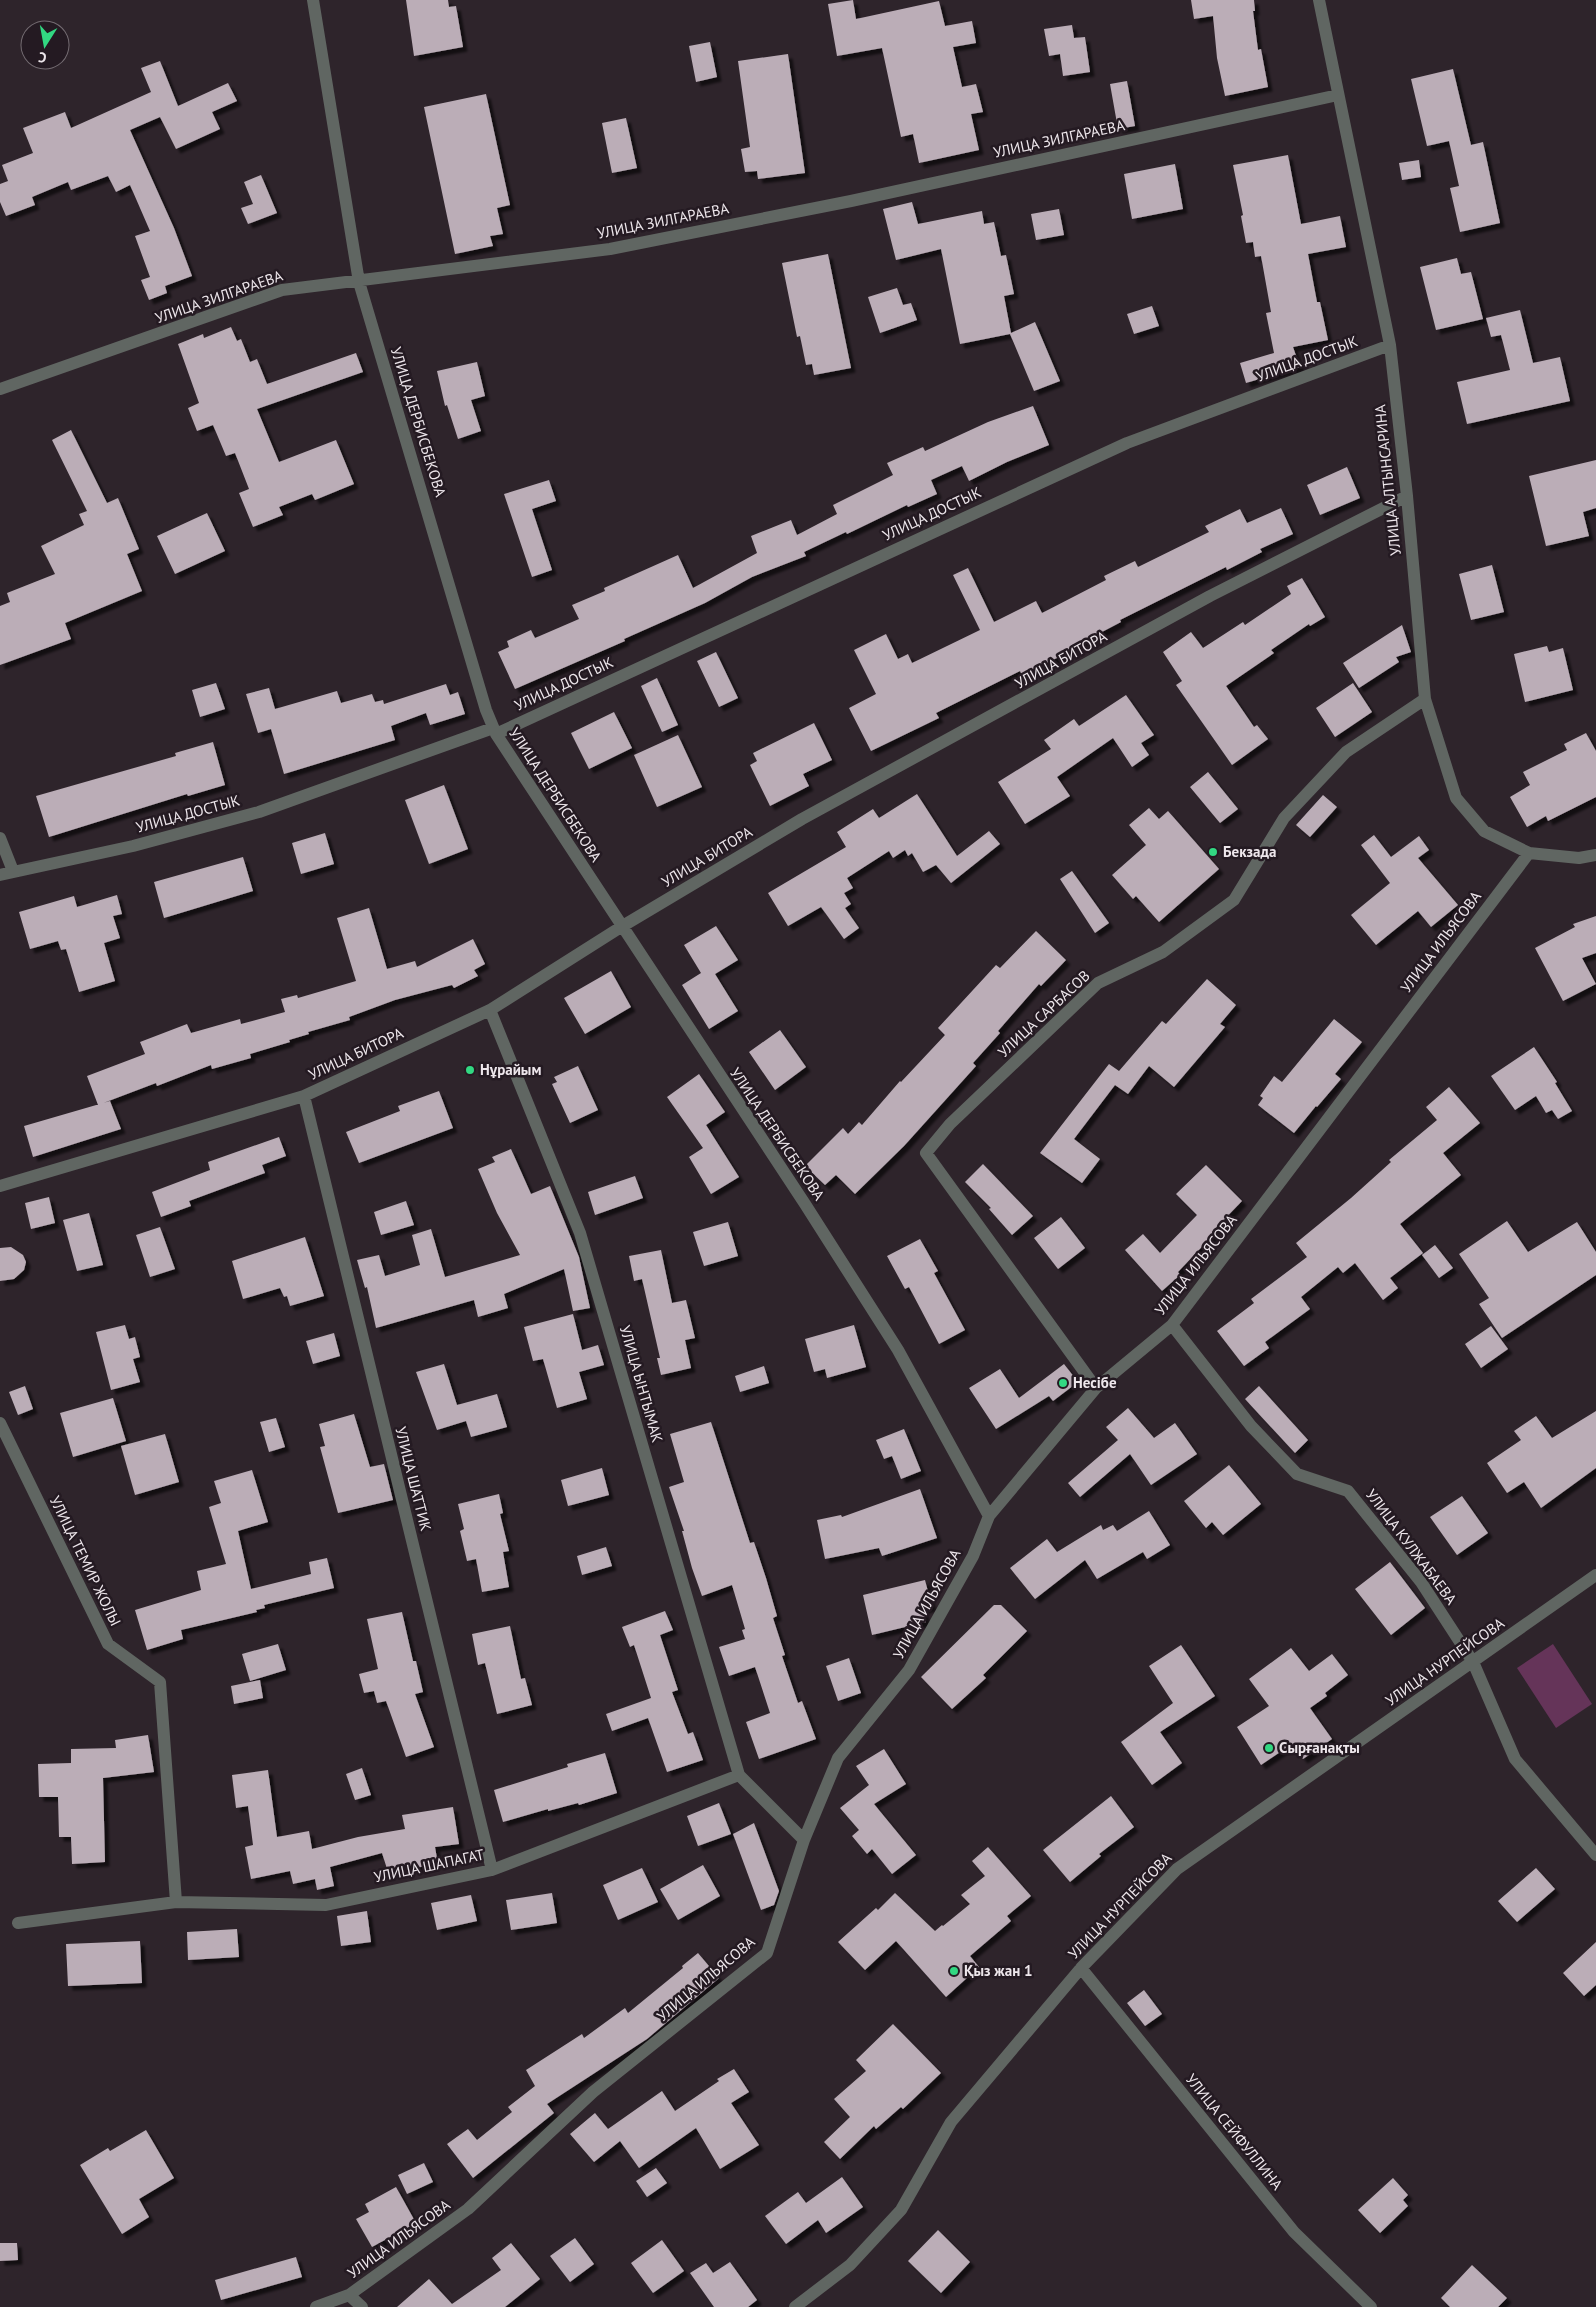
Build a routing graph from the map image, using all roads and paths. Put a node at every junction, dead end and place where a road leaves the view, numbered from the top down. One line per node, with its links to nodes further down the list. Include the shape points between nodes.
1 (313, 0): 4 (street, УЛИЦА ДЕРБИСБЕКОВА)
2 (1319, 0): 3 (street, УЛИЦА АЛТЫНСАРИНА)
3 (1338, 95): 4 (street, УЛИЦА ЗИЛГАРАЕВА, via 851,201 610,249); 5 (street, УЛИЦА АЛТЫНСАРИНА)
4 (359, 282): 6 (street, УЛИЦА ЗИЛГАРАЕВА, via 282,290); 9 (street, УЛИЦА ДЕРБИСБЕКОВА)
5 (1390, 345): 7 (street, УЛИЦА АЛТЫНСАРИНА); 9 (street, УЛИЦА ДОСТЫК, via 1127,443)
6 (0, 389)
7 (1407, 496): 8 (street, УЛИЦА АЛТЫНСАРИНА); 15 (street, УЛИЦА БИТОРА, via 1210,596 802,819)
8 (1425, 699): 11 (street, УЛИЦА АЛТЫНСАРИНА, via 1456,798 1484,831); 20 (street, УЛИЦА САРБАСОВ, via 1346,752 1284,818 1234,900 1163,952 1098,983 950,1124 926,1154)
9 (494, 731): 13 (street, УЛИЦА ДОСТЫК, via 259,812 133,846); 15 (street, УЛИЦА ДЕРБИСБЕКОВА)
10 (0, 838): 13 (street)
11 (1529, 853): 12 (street, УЛИЦА АЛТЫНСАРИНА, via 1579,858); 19 (street, УЛИЦА ИЛЬЯСОВА)
12 (1596, 855)
13 (13, 872): 14 (street, УЛИЦА ДОСТЫК)
14 (0, 875)
15 (620, 927): 16 (street, УЛИЦА БИТОРА); 22 (street, УЛИЦА ДЕРБИСБЕКОВА, via 893,1342)
16 (490, 1010): 17 (street, УЛИЦА БИТОРА); 25 (street, УЛИЦА ЫНТЫМАК, via 580,1233)
17 (304, 1096): 18 (street, УЛИЦА БИТОРА); 28 (street, УЛИЦА ШАТТИК)
18 (0, 1186)
19 (1172, 1325): 20 (street, УЛИЦА ИЛЬЯСОВА); 24 (street, УЛИЦА КУЛЖАБАЕВА, via 1251,1426 1297,1474 1348,1491 1421,1582)
20 (1096, 1388): 22 (street, УЛИЦА ИЛЬЯСОВА)
21 (0, 1423): 29 (street, УЛИЦА ТЕМИР ЖОЛЫ, via 108,1644 160,1682)
22 (989, 1516): 26 (street, УЛИЦА ИЛЬЯСОВА, via 973,1556 909,1670 838,1758)
23 (1596, 1575): 24 (street, УЛИЦА НУРПЕЙСОВА)
24 (1473, 1662): 27 (street, УЛИЦА КУЛЖАБАЕВА, via 1516,1759); 31 (street, УЛИЦА НУРПЕЙСОВА, via 1177,1868)
25 (739, 1775): 26 (street); 28 (street, УЛИЦА ШАПАГАТ)
26 (804, 1840): 32 (street, УЛИЦА ИЛЬЯСОВА, via 767,1953 593,2092 468,2209)
27 (1596, 1855)
28 (492, 1870): 29 (street, УЛИЦА ШАПАГАТ, via 326,1905)
29 (176, 1902): 30 (street, УЛИЦА ШАПАГАТ)
30 (18, 1924)
31 (1081, 1968): 35 (street, УЛИЦА НУРПЕЙСОВА, via 951,2122 901,2210 850,2265); 36 (street, УЛИЦА СЕЙФУЛЛИНА, via 1294,2232)
32 (349, 2295): 33 (street, УЛИЦА ИЛЬЯСОВА); 34 (street)
33 (316, 2307)
34 (362, 2307)
35 (795, 2307)
36 (1372, 2307)

